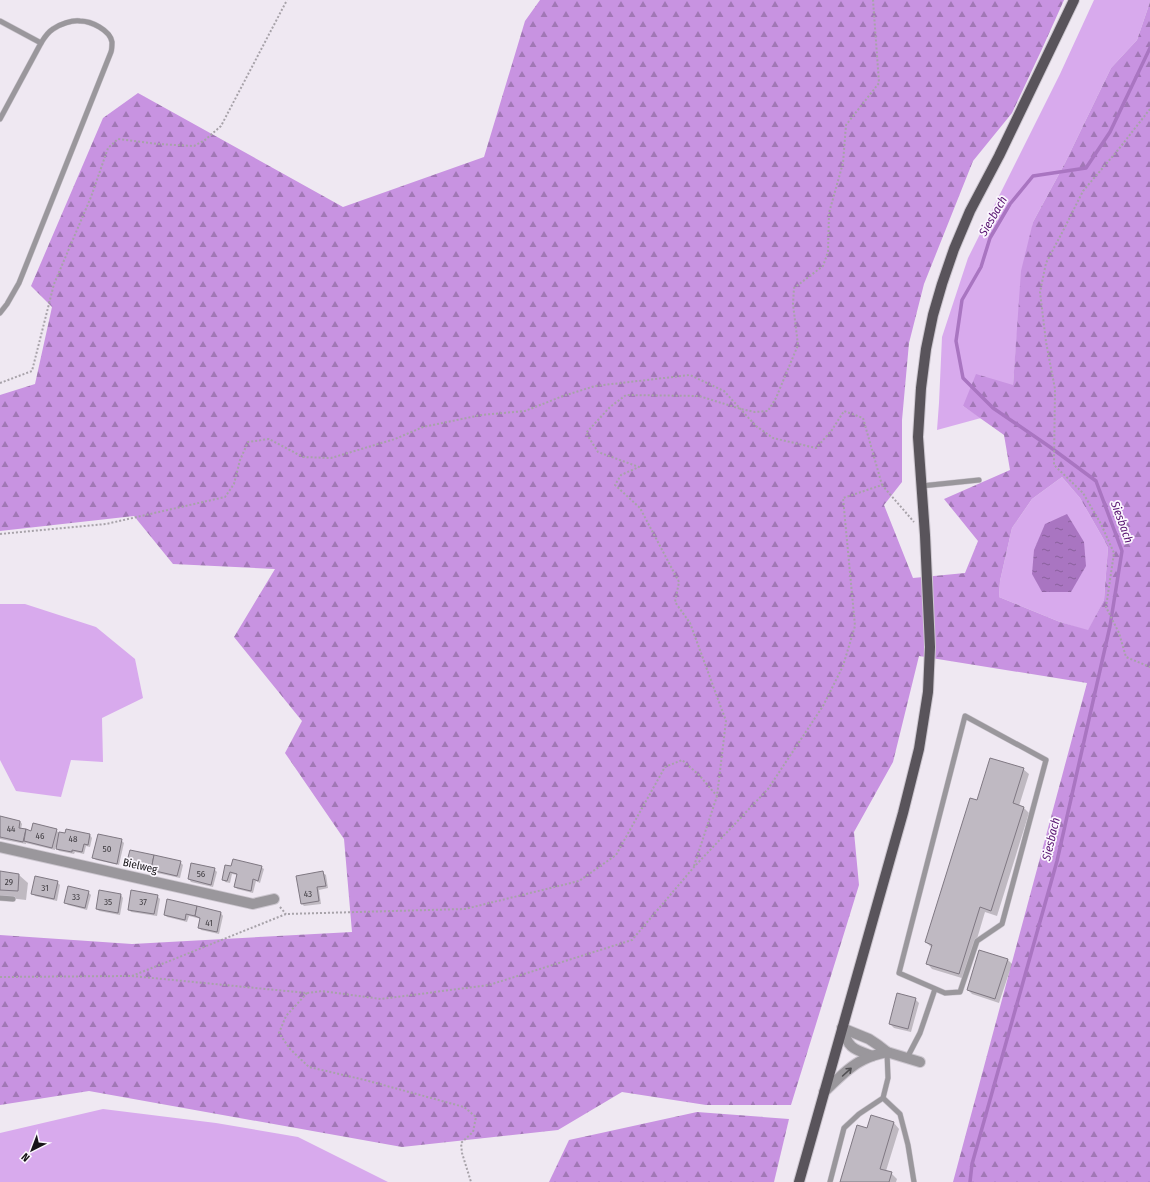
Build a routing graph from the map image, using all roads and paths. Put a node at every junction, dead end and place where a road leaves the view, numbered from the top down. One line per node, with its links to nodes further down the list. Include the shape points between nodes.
1 (287, 0): 9 (path, via 221,126 205,140 194,146 118,139 108,148 91,197 54,284 32,371)
2 (873, 0): 10 (path, via 879,83 846,125 843,163 830,213 828,252 823,266 794,288 793,304 798,345 768,411)
3 (1074, 0): 13 (main road, via 970,211 942,284 926,349 921,388 918,436)
4 (0, 21): 5 (lane)
5 (41, 43): 7 (lane); 8 (lane, via 53,29 80,21 105,30 112,41 112,52 19,283)
6 (1150, 110): 16 (path, via 1083,191 1046,263 1040,292 1054,389 1054,465 1084,492 1101,524 1114,553 1106,607 1126,657)
7 (0, 119)
8 (0, 313)
9 (0, 383)
10 (741, 409): 12 (path, via 756,426 773,438 816,448 844,411 863,418); 14 (path, via 724,391 690,375 595,386 525,411 481,415 423,427 395,440 331,458 303,457 270,439 248,442 234,484 225,497 106,524); 17 (path, via 699,396 626,395 610,407 586,433 598,452 639,467 621,475 615,485 640,508 679,582 675,602 690,623 726,721)
11 (979, 480): 13 (lane)
12 (882, 485): 15 (path); 19 (path, via 843,498 855,626 843,666 823,706 768,788)
13 (921, 486): 15 (main road)
14 (0, 534)
15 (925, 535): 27 (main road, via 930,647 928,692 919,749)
16 (1150, 668)
17 (717, 796): 19 (path); 23 (path, via 682,760 665,767 616,855 579,881 465,909 286,914)
18 (0, 847): 22 (street, Bielweg, via 253,904)
19 (694, 867): 26 (path, via 632,940 489,985 381,1000 322,991)
20 (0, 898): 21 (lane)
21 (13, 899)
22 (274, 899)
23 (132, 976): 24 (path); 26 (path)
24 (0, 977)
25 (935, 989): 25 (lane, via 899,973 965,716 1046,760 1002,924 977,941 960,992 945,993); 30 (lane, via 920,1033)
26 (307, 993): 34 (path, via 286,1016 279,1033 290,1049 309,1067 464,1107 476,1117 473,1132 461,1144)
27 (842, 1028): 28 (street, via 869,1039); 29 (street, via 851,1046); 32 (main road)
28 (887, 1052): 29 (street); 30 (street); 33 (lane, via 888,1078)
29 (872, 1056): 32 (street, one-way to 29, via 853,1066)
30 (907, 1058): 31 (street)
31 (920, 1062)
32 (824, 1092): 35 (main road)
33 (883, 1098): 36 (lane, via 844,1128); 37 (lane, via 900,1114)
34 (472, 1182)
35 (799, 1182)
36 (830, 1182)
37 (914, 1182)

